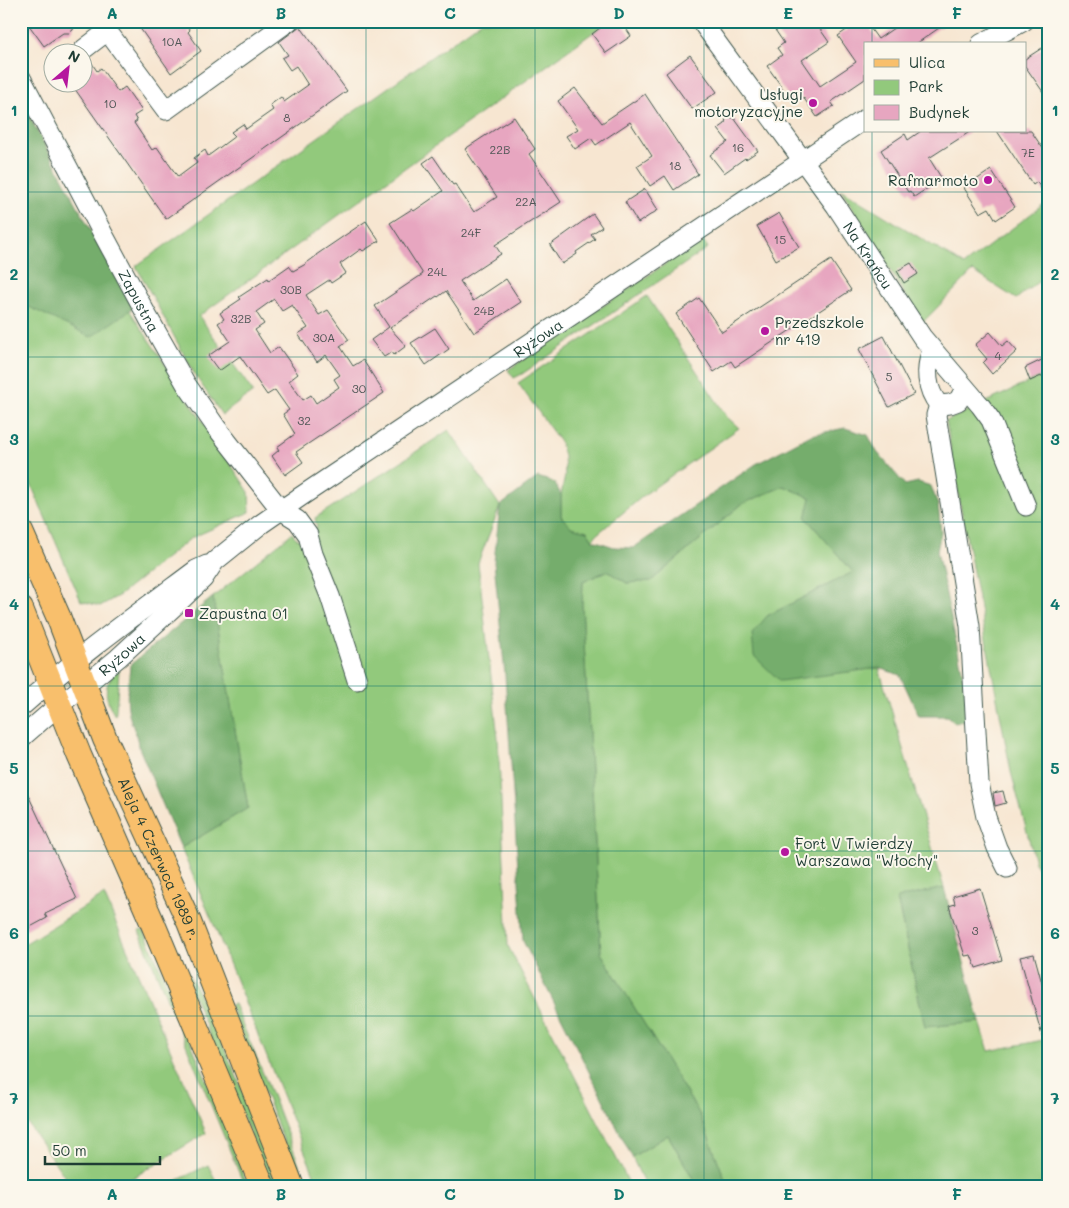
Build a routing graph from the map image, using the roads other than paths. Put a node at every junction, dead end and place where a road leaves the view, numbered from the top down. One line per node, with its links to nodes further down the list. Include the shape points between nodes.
1 (289, 21): 5 (street, via 166,110 111,36 101,36)
2 (701, 21): 8 (street, Na Krańcu)
3 (1024, 21): 4 (street)
4 (985, 42)
5 (92, 43)
6 (21, 78): 13 (street, Zapustna, via 186,384)
7 (864, 121): 8 (street, Ryżowa)
8 (803, 162): 9 (street, Na Krańcu); 13 (street, Ryżowa)
9 (932, 350): 10 (street, Na Krańcu); 11 (street, via 928,378)
10 (963, 386): 11 (street, via 964,391 958,401); 12 (street, Na Krańcu, via 991,420)
11 (939, 405): 24 (street, via 937,427 970,626 979,783 986,817)
12 (1026, 506)
13 (281, 510): 15 (street, Ryżowa); 18 (street, Zapustna, via 297,520 308,535)
14 (21, 532): 17 (main road, Aleja 4 Czerwca 1989 r.)
15 (215, 561): 17 (street, Ryżowa, via 196,570); 20 (street, Ryżowa, via 179,602)
16 (21, 610): 19 (main road, Aleja 4 Czerwca 1989 r.)
17 (75, 662): 19 (street, Ryżowa); 20 (main road, Aleja 4 Czerwca 1989 r.)
18 (358, 680)
19 (50, 682): 21 (main road, Aleja 4 Czerwca 1989 r.); 22 (street, Ryżowa)
20 (84, 686): 21 (street, Ryżowa); 26 (main road, Aleja 4 Czerwca 1989 r., via 189,922)
21 (59, 704): 23 (street, Ryżowa); 25 (main road, Aleja 4 Czerwca 1989 r.)
22 (21, 707)
23 (21, 738)
24 (1007, 868)
25 (263, 1187)
26 (292, 1187)

